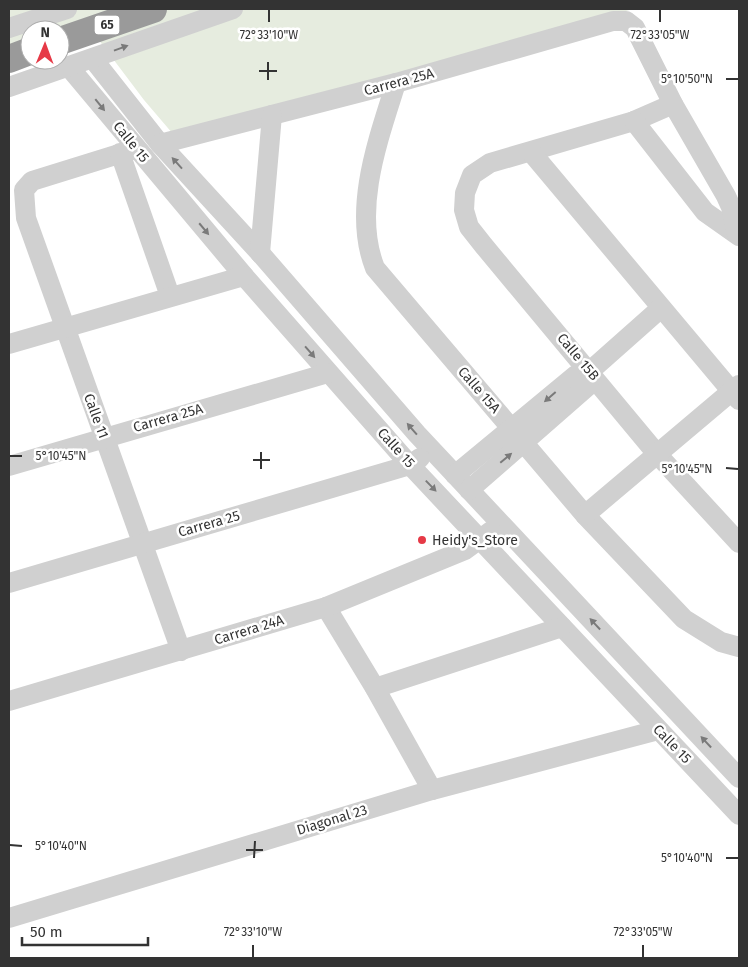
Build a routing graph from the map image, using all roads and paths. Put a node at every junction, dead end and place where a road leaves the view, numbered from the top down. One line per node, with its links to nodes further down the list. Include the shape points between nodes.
1 (67, 9): 4 (street)
2 (153, 9): 5 (highway, 65)
3 (233, 9): 6 (street, 65, one-way to 3)
4 (9, 28)
5 (70, 38)
6 (92, 59): 7 (street, 65); 15 (street, Calle 15)
7 (70, 67)
8 (70, 68): 16 (street, Calle 15, one-way to 16)
9 (60, 70): 11 (street, 65)
10 (396, 83): 12 (street, Carrera 25A, via 613,21 626,21 635,28); 13 (street, Carrera 25A); 32 (street, Calle 15A, via 372,173 366,217 368,249 375,268 388,285)
11 (9, 87)
12 (673, 104): 14 (street); 19 (street, via 731,208)
13 (272, 115): 15 (street, Carrera 25A); 20 (street)
14 (634, 120): 17 (street); 19 (street, via 705,212)
15 (160, 144): 20 (street, Calle 15, one-way to 15)
16 (128, 151): 18 (street, Calle 11, via 32,181 24,190); 21 (street, Calle 15, one-way to 21); 23 (street)
17 (531, 152): 25 (street); 28 (street, Calle 15B, via 490,163 472,175 465,193 464,210 469,227)
18 (17, 221): 26 (street, Calle 11)
19 (738, 234)
20 (260, 253): 22 (street, Calle 15)
21 (244, 276): 23 (street); 24 (street, Calle 15)
22 (288, 286): 24 (street); 33 (street, Calle 15, one-way to 22)
23 (170, 296): 26 (street)
24 (265, 300): 29 (street, Calle 15, one-way to 29)
25 (661, 308): 28 (street); 30 (street)
26 (64, 328): 27 (street); 31 (street, Calle 11)
27 (9, 344)
28 (590, 371): 32 (street, via 576,375); 34 (street, Calle 15B)
29 (328, 373): 31 (street, Carrera 25A); 35 (street, Calle 15)
30 (736, 392): 34 (street)
31 (103, 436): 36 (street, Carrera 25A); 41 (street, Calle 11)
32 (518, 436): 37 (street); 38 (street, Calle 15A)
33 (432, 451): 35 (street, Carrera 25); 37 (street, Calle 15)
34 (657, 454): 38 (street); 42 (street, Calle 15B)
35 (410, 465): 40 (street, Calle 15, one-way to 40); 41 (street, Carrera 25)
36 (9, 466)
37 (462, 482): 39 (street, Calle 15)
38 (585, 515): 46 (street, Calle 15A, via 684,619)
39 (500, 523): 40 (street, Carrera 24A); 51 (street, Calle 15, one-way to 39)
40 (482, 540): 44 (street, Carrera 24A); 45 (street, Calle 15)
41 (142, 543): 43 (street, Carrera 25); 47 (street, Calle 11)
42 (739, 543)
43 (9, 583)
44 (326, 607): 47 (street, Carrera 24A); 48 (street)
45 (562, 627): 48 (street); 50 (street, Calle 15)
46 (730, 644)
47 (182, 651): 49 (street, Carrera 24A)
48 (375, 688): 52 (street)
49 (9, 701)
50 (658, 730): 52 (street, Diagonal 23); 53 (street, Calle 15)
51 (739, 778)
52 (432, 790): 54 (street, Diagonal 23)
53 (739, 814)
54 (9, 918)

